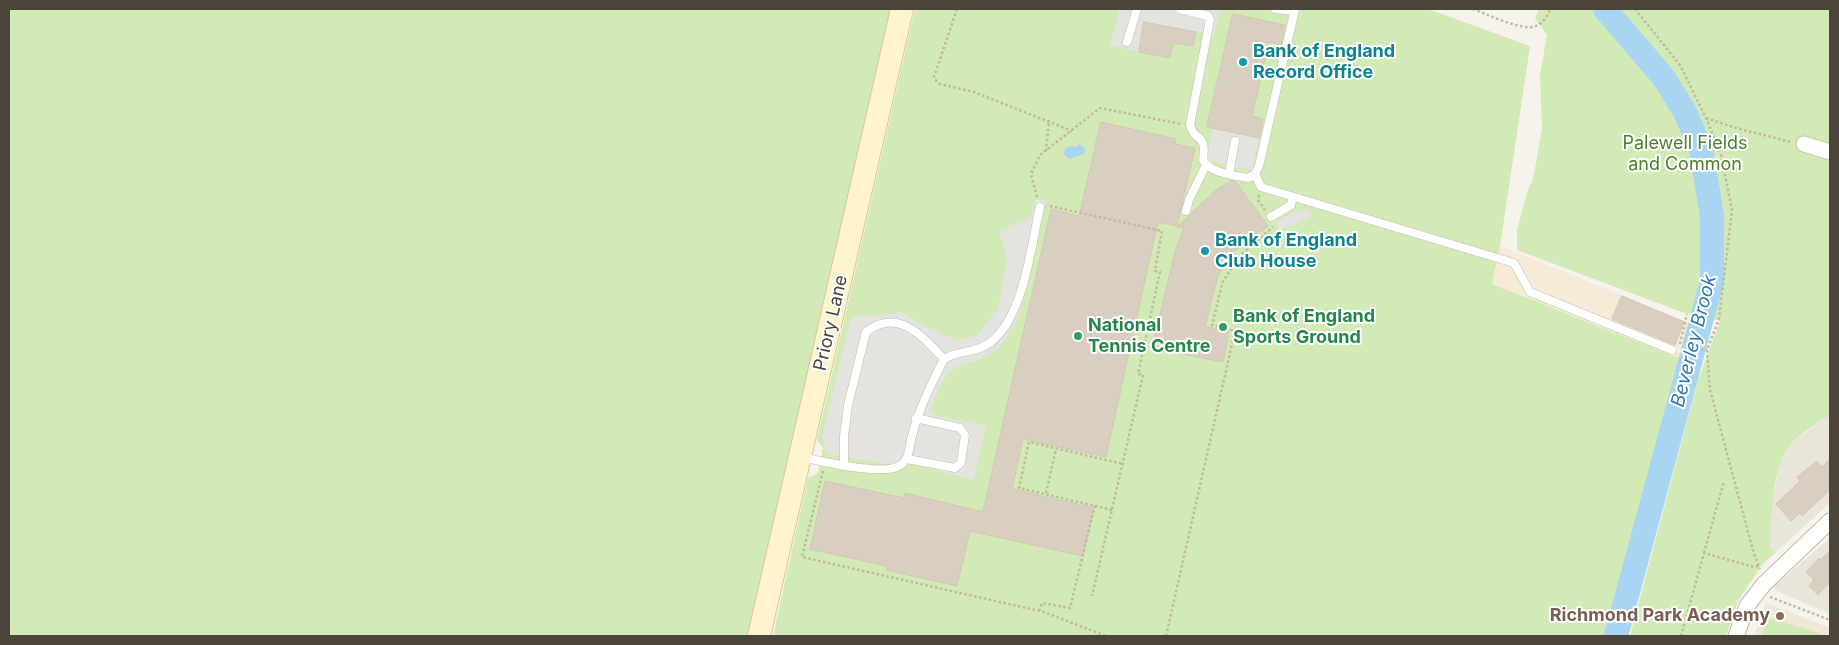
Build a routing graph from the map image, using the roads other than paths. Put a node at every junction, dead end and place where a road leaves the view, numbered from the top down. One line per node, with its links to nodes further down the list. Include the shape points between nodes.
1 (902, 9): 20 (street, Priory Lane)
2 (1137, 9): 6 (lane)
3 (1180, 9): 10 (lane, via 1208,16 1210,20 1190,126 1203,141)
4 (1275, 9): 5 (lane)
5 (1295, 10): 12 (lane)
6 (1127, 42)
7 (1235, 141): 11 (lane)
8 (1804, 144): 9 (street)
9 (1830, 152)
10 (1206, 165): 11 (lane); 15 (lane)
11 (1228, 174): 12 (lane, via 1248,178)
12 (1255, 174): 13 (lane, via 1261,187)
13 (1293, 197): 16 (lane, via 1291,204); 17 (lane, via 1514,263 1530,292)
14 (1040, 207): 18 (lane, via 1022,291 1000,333 982,347)
15 (1186, 211)
16 (1270, 217)
17 (1675, 350)
18 (944, 358): 19 (lane); 22 (lane, via 907,325 892,322 875,325 866,332 848,405)
19 (916, 418): 21 (lane); 21 (lane, via 960,428 965,435 961,463 954,468)
20 (800, 456): 22 (lane); 24 (street, Priory Lane)
21 (907, 459): 22 (lane, via 899,466 885,469)
22 (844, 466)
23 (1830, 521): 25 (street, via 1764,584 1747,606)
24 (759, 636)
25 (1736, 636)

